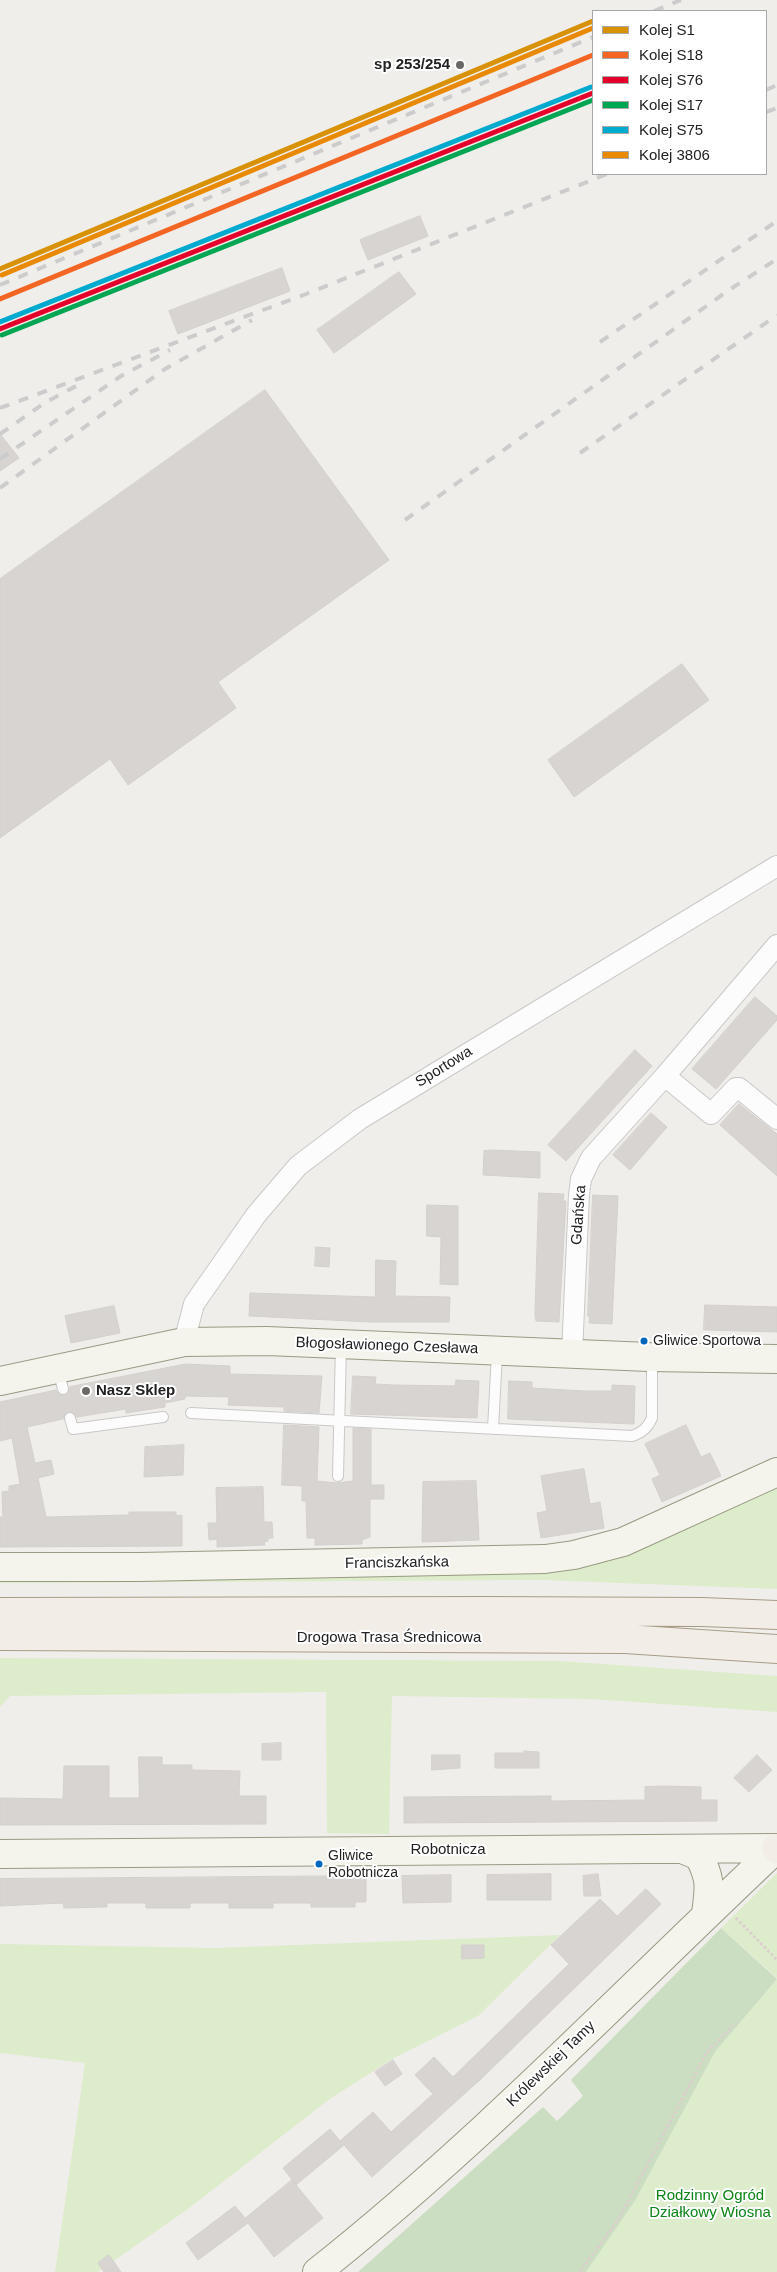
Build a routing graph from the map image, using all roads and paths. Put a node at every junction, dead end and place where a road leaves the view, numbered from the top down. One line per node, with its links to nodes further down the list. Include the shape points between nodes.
1 (777, 866): 5 (street, Sportowa, via 360,1119 298,1166 256,1214 194,1304)
2 (777, 945): 3 (street)
3 (665, 1076): 4 (street, via 711,1114 739,1088); 8 (street, Gdańska, via 591,1158 581,1179)
4 (777, 1119)
5 (184, 1342): 6 (street, Błogosławionego Czesława); 11 (street, Błogosławionego Czesława, via 60,1379)
6 (341, 1344): 7 (street, Błogosławionego Czesława); 15 (lane)
7 (497, 1351): 8 (street, Błogosławionego Czesława); 16 (lane)
8 (572, 1354): 9 (street, Błogosławionego Czesława)
9 (652, 1358): 10 (street, Błogosławionego Czesława); 16 (lane, via 652,1418 640,1434)
10 (777, 1359)
11 (0, 1381)
12 (191, 1413): 15 (lane)
13 (163, 1417): 14 (lane, via 73,1429)
14 (70, 1418)
15 (340, 1421): 16 (lane); 18 (lane)
16 (493, 1429)
17 (777, 1472): 19 (street, Franciszkańska, via 623,1542 545,1559 139,1568)
18 (338, 1476)
19 (0, 1567)
20 (0, 1612): 21 (main road, Drogowa Trasa Średnicowa, via 702,1612)
21 (777, 1616)
22 (0, 1636): 23 (main road, Drogowa Trasa Średnicowa)
23 (123, 1638): 24 (main road, Drogowa Trasa Średnicowa, via 625,1639); 25 (main road, via 50,1651)
24 (777, 1649)
25 (0, 1652)
26 (777, 1848): 27 (street, Robotnicza); 29 (street, Królewskiej Tamy)
27 (682, 1849): 28 (street, Robotnicza); 29 (street, via 699,1856 706,1872 710,1883)
28 (0, 1854)
29 (706, 1914): 31 (street, Królewskiej Tamy, via 447,2164)
30 (736, 2023): 32 (path, via 707,2052 618,2220)
31 (317, 2272)
32 (580, 2272)

